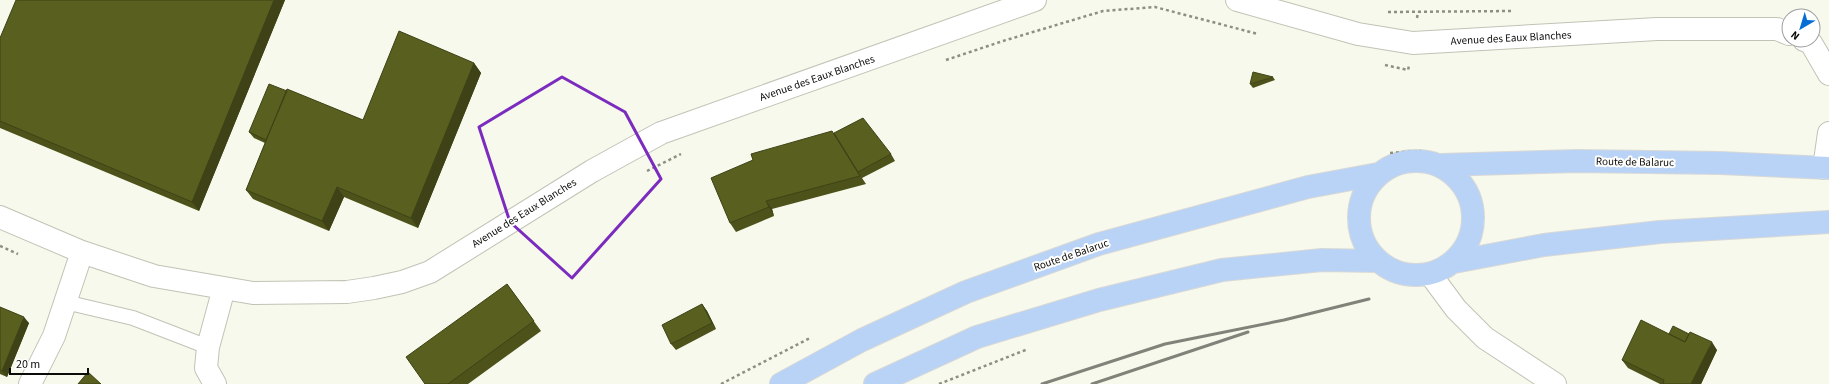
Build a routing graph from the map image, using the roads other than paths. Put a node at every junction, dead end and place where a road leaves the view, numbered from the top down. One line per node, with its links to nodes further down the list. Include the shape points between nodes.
1 (1035, 0): 16 (street, Avenue des Eaux Blanches, via 661,133 592,171 430,272 402,282 374,288 324,293 253,293)
2 (1237, 0): 3 (street, Avenue des Eaux Blanches, via 1358,34 1413,43 1657,30)
3 (1781, 31)
4 (1814, 48): 5 (street)
5 (1829, 74)
6 (1829, 133): 8 (street)
7 (1440, 165): 8 (main road, Route de Balaruc, via 1577,161 1720,163); 9 (main road, via 1408,161 1392,165); 14 (main road, via 1465,187 1472,202 1472,234 1465,249)
8 (1826, 168)
9 (1378, 174): 13 (main road, via 1367,186 1360,202 1358,218 1367,249); 21 (main road, Route de Balaruc, via 1308,187 1099,244 966,292 862,340)
10 (0, 217): 12 (street, Avenue des Eaux Blanches)
11 (1829, 222): 14 (main road, via 1652,233 1544,245)
12 (82, 252): 16 (street, Avenue des Eaux Blanches, via 154,276); 17 (street)
13 (1378, 262): 15 (main road, via 1392,271 1408,275); 22 (main road, via 1322,260 1222,270 1099,300 977,337)
14 (1454, 262): 15 (main road)
15 (1430, 274): 23 (street, via 1456,309 1485,338)
16 (224, 288): 18 (street)
17 (65, 302): 18 (lane, via 133,318); 19 (street, via 54,336)
18 (208, 347): 20 (street, via 206,368)
19 (30, 384)
20 (215, 384)
21 (781, 384)
22 (875, 384)
23 (1555, 384)

